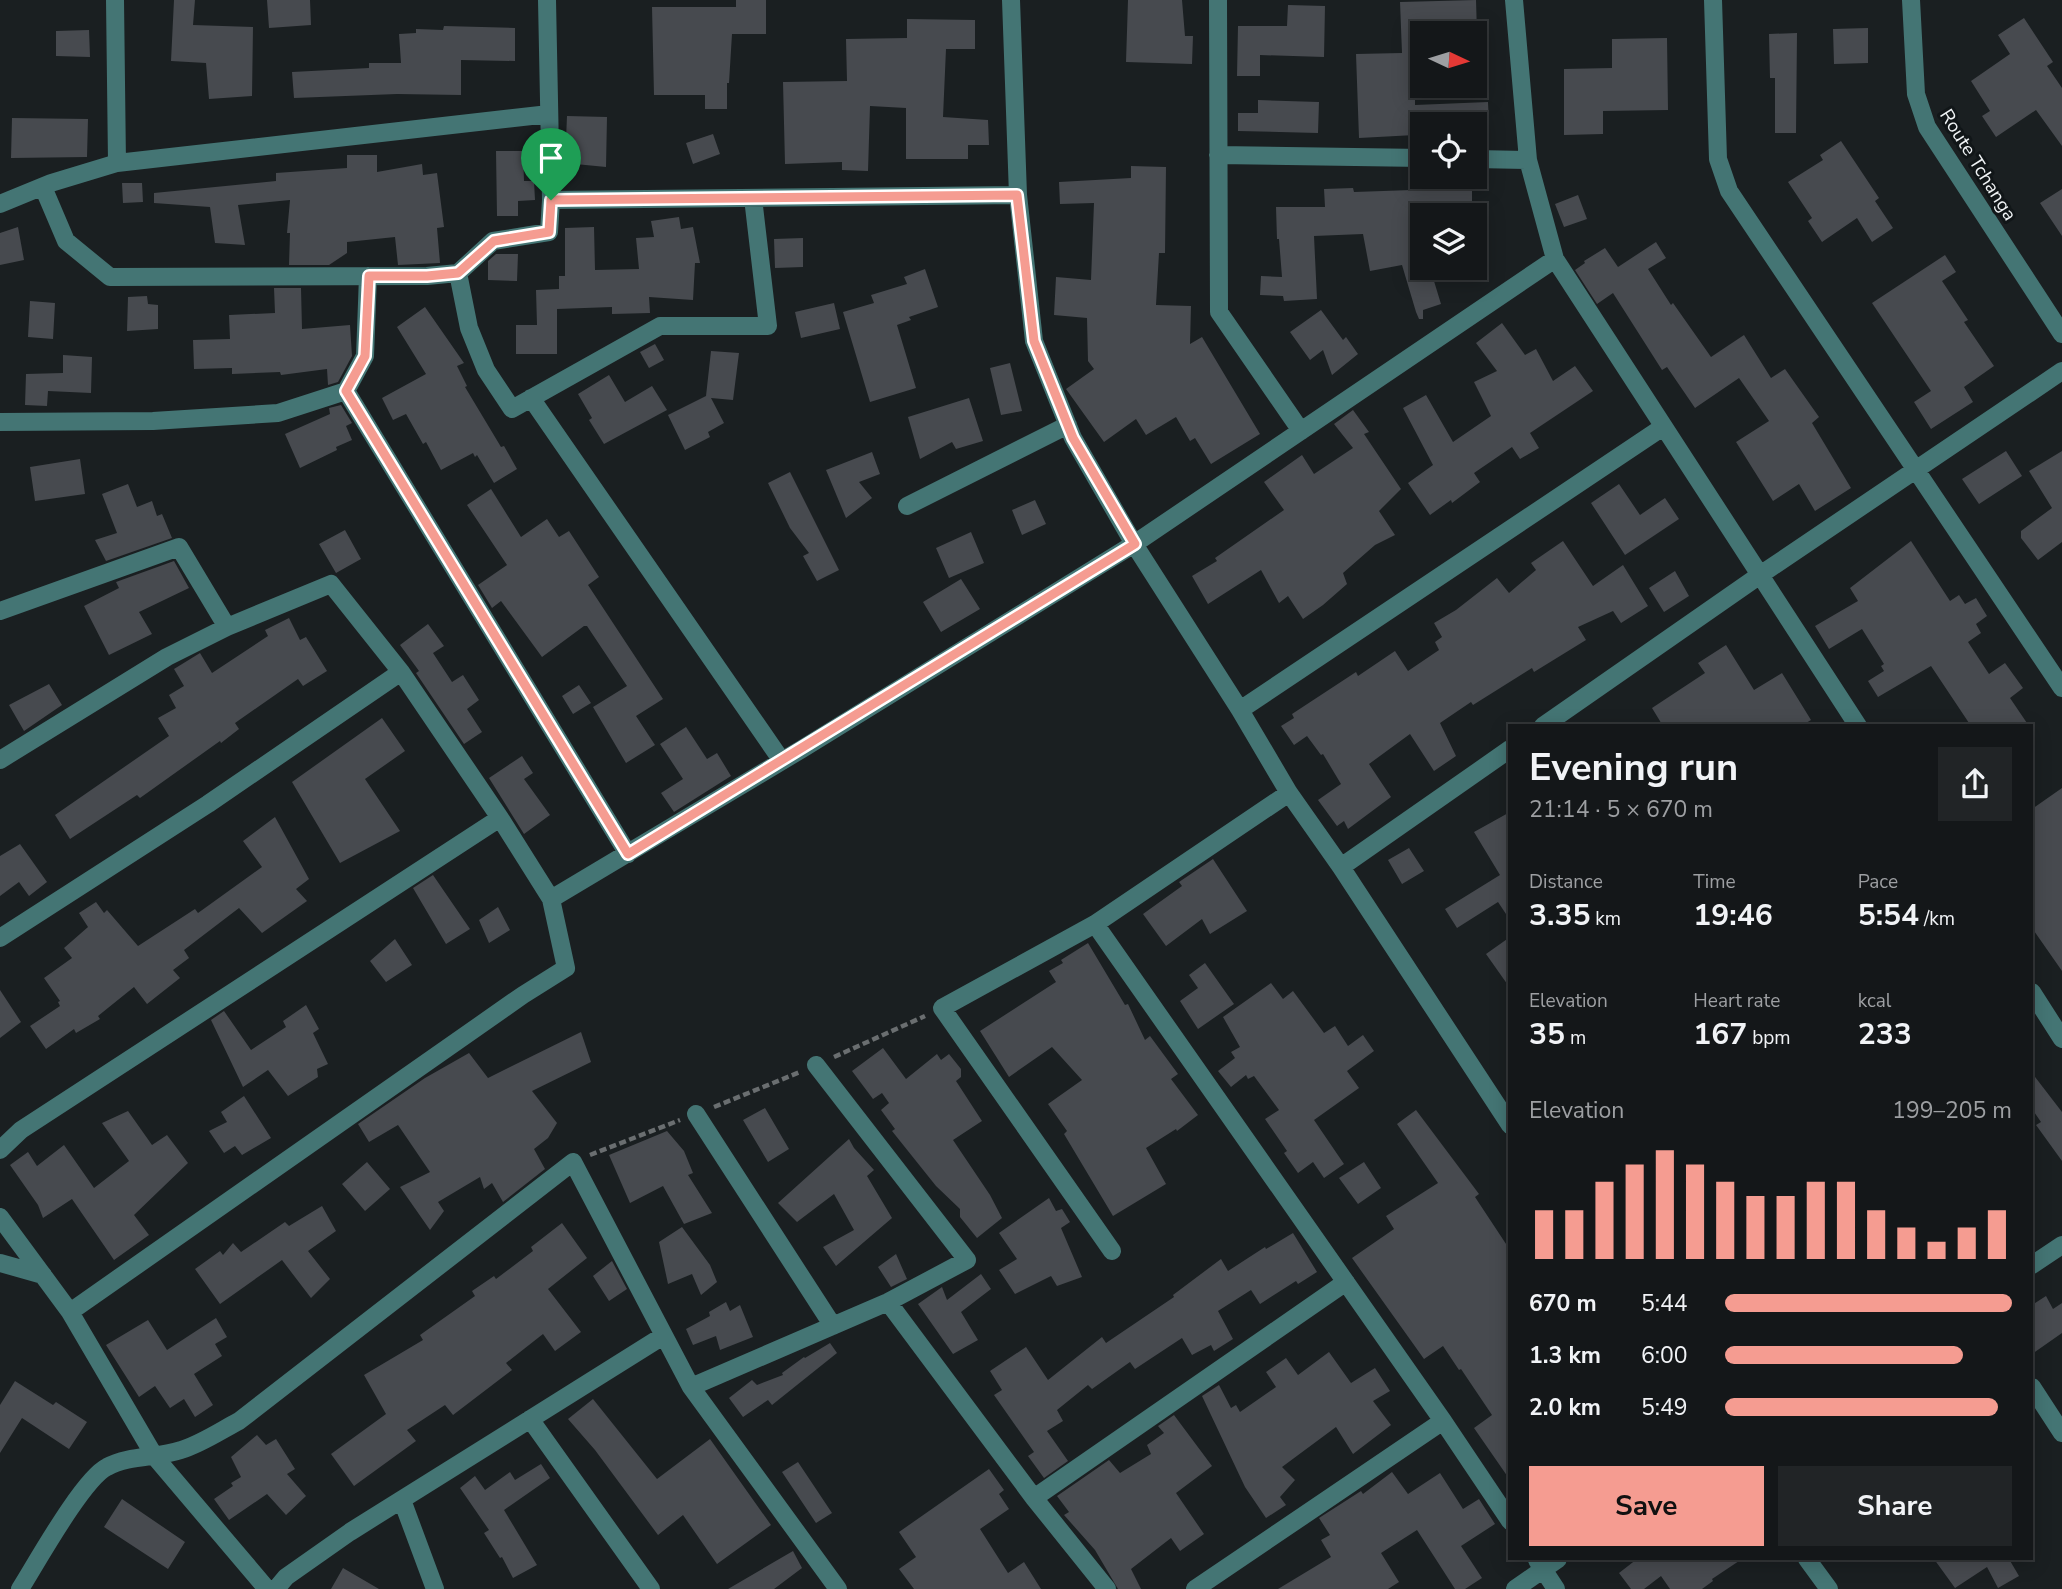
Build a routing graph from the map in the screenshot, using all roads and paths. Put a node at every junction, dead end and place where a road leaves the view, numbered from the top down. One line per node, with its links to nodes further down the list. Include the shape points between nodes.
1 (115, 0): 13 (street)
2 (547, 0): 8 (street)
3 (1011, 0): 15 (street)
4 (1217, 0): 9 (street)
5 (1514, 0): 12 (street)
6 (1713, 0): 30 (street, via 1718,159 1729,191)
7 (1911, 0): 22 (street, Route Tchanga, via 1916,94 1927,127)
8 (549, 114): 13 (street); 17 (street)
9 (1218, 155): 10 (street); 29 (street, via 1219,312)
10 (1410, 158)
11 (1487, 159): 12 (street)
12 (1528, 160): 19 (street)
13 (117, 163): 14 (street)
14 (43, 187): 18 (street); 21 (street, via 66,241 110,277)
15 (1017, 195): 16 (street); 27 (street, via 1034,341)
16 (753, 198): 17 (street); 25 (street, via 768,326 660,326)
17 (551, 200): 20 (street, via 549,232 494,241)
18 (0, 204)
19 (1555, 260): 28 (street); 29 (street)
20 (458, 273): 21 (street); 25 (street, via 469,328 486,370 512,409)
21 (369, 276): 24 (street, via 365,356)
22 (2062, 334)
23 (2062, 371): 30 (street)
24 (346, 391): 26 (street, via 278,413 153,421); 46 (street)
25 (531, 398): 43 (street)
26 (0, 422)
27 (1068, 425): 31 (street); 32 (street)
28 (1663, 426): 33 (street); 38 (street)
29 (1301, 431): 32 (street)
30 (1915, 470): 33 (street); 37 (street)
31 (907, 506)
32 (1135, 544): 38 (street); 43 (street)
33 (1760, 575): 39 (street); 40 (street)
34 (0, 611): 35 (street, via 179,547)
35 (227, 627): 36 (street, via 331,584); 42 (street, via 167,657)
36 (401, 672): 45 (street); 50 (street)
37 (2062, 688)
38 (1240, 710): 44 (street)
39 (1546, 724)
40 (1857, 724)
41 (1508, 750): 47 (street)
42 (0, 760)
43 (782, 761): 46 (street)
44 (1289, 793): 47 (street); 49 (street)
45 (500, 818): 48 (street); 57 (street, via 21,1130)
46 (628, 854): 48 (street)
47 (1341, 867): 56 (street)
48 (551, 899): 67 (street, via 566,968)
49 (1095, 924): 51 (street); 65 (street)
50 (0, 938)
51 (942, 1008): 54 (path); 61 (street)
52 (2037, 1013): 53 (street)
53 (2062, 1039)
54 (816, 1065): 55 (path); 66 (street, via 967,1260)
55 (695, 1114): 58 (path); 68 (street)
56 (1508, 1122)
57 (0, 1150)
58 (573, 1162): 69 (street); 75 (street, via 239,1422 182,1450)
59 (0, 1217): 64 (street)
60 (2062, 1245): 63 (street)
61 (1112, 1251)
62 (0, 1263): 64 (street)
63 (2033, 1264)
64 (43, 1275): 67 (street)
65 (1346, 1282): 73 (street); 76 (street)
66 (888, 1302): 68 (street); 76 (street)
67 (70, 1312): 75 (street)
68 (833, 1326): 70 (street)
69 (663, 1336): 70 (street); 72 (street)
70 (691, 1387): 86 (street)
71 (2033, 1389): 74 (street)
72 (530, 1419): 77 (street); 85 (street)
73 (1443, 1421): 78 (street); 88 (street)
74 (2062, 1433)
75 (155, 1457): 81 (street, via 106,1467 87,1485); 82 (street)
76 (1034, 1498): 87 (street)
77 (402, 1500): 83 (street, via 286,1577); 84 (street)
78 (1508, 1518)
79 (1808, 1560): 91 (street)
80 (1539, 1564): 89 (street); 90 (street)
81 (20, 1589)
82 (267, 1589)
83 (276, 1589)
84 (435, 1589)
85 (651, 1589)
86 (838, 1589)
87 (1107, 1589)
88 (1195, 1589)
89 (1515, 1589)
90 (1556, 1589)
91 (1829, 1589)

